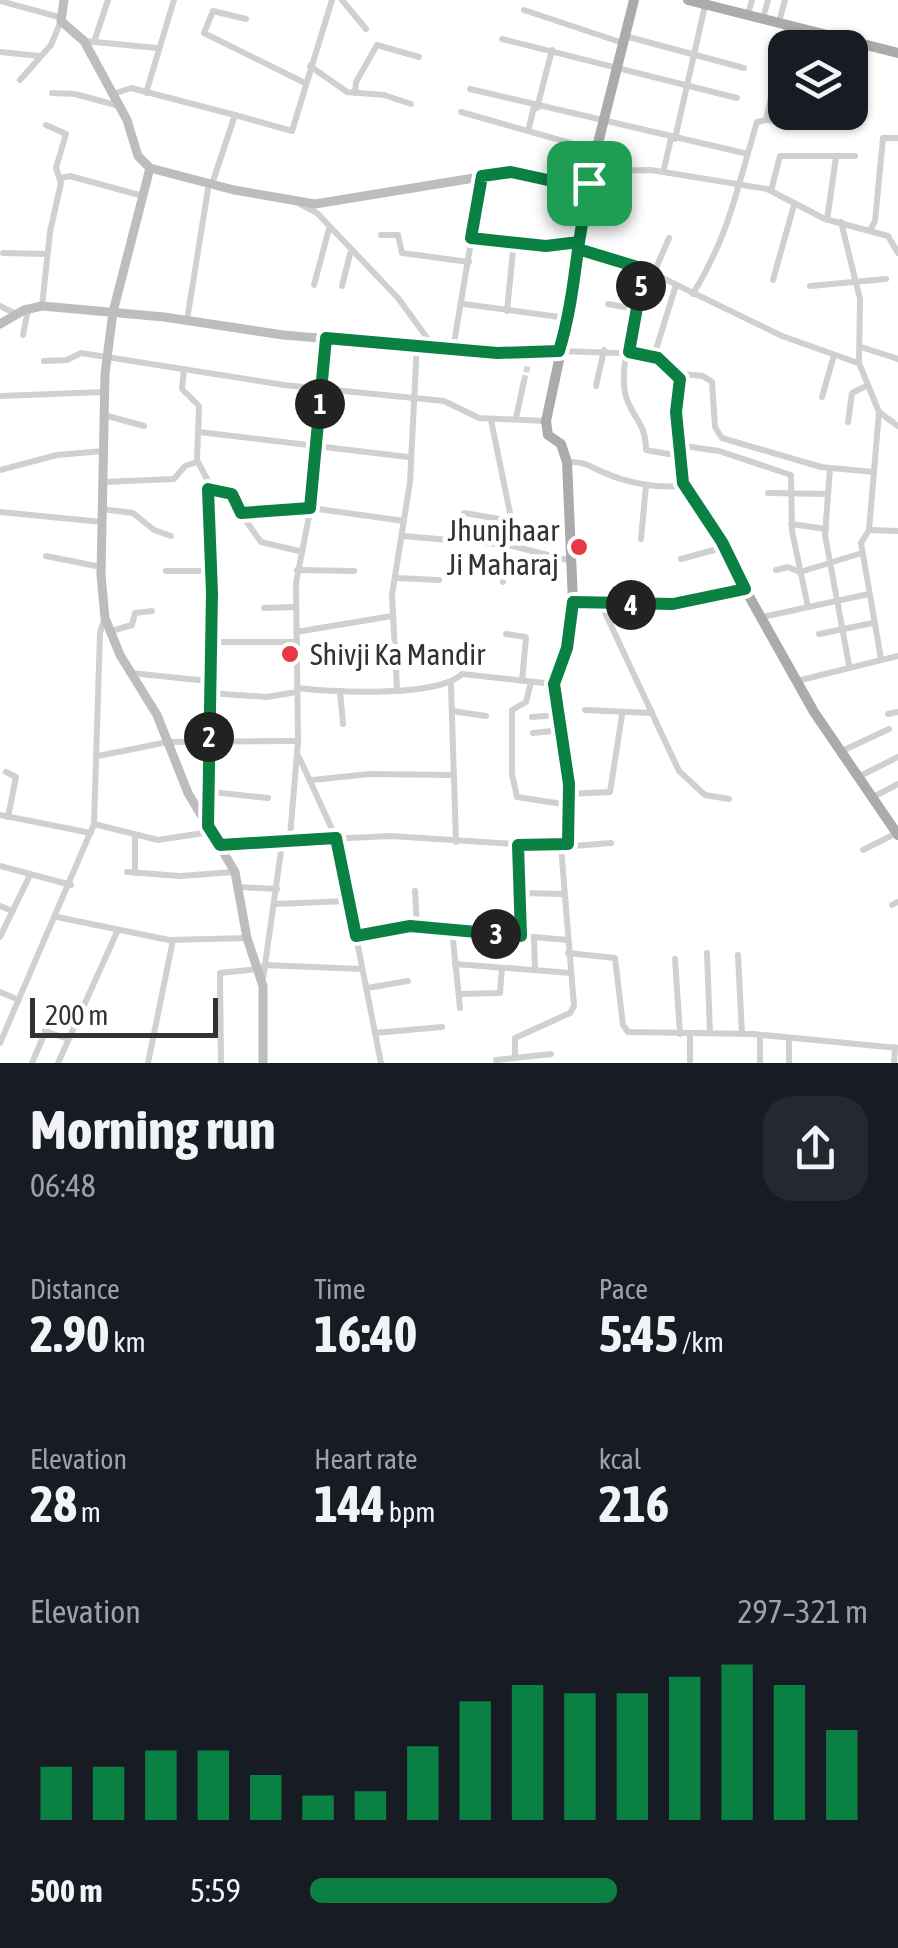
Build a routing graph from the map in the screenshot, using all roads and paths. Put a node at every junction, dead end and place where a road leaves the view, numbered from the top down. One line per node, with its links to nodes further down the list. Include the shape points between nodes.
1 (64, 0): 16 (street)
2 (108, 0): 23 (street)
3 (174, 0): 24 (street)
4 (332, 0): 31 (street)
5 (342, 0): 20 (street)
6 (634, 0): 22 (main road)
7 (688, 0): 12 (main road)
8 (752, 0): 15 (street)
9 (768, 0): 18 (street)
10 (784, 0): 19 (street)
11 (0, 1): 16 (street)
12 (706, 2): 13 (main road); 28 (street)
13 (736, 6): 15 (main road)
14 (524, 10): 22 (street)
15 (748, 16): 18 (main road)
16 (60, 19): 23 (street); 29 (street)
17 (246, 19): 35 (street, via 212,11 204,33)
18 (763, 19): 19 (main road)
19 (783, 25): 27 (main road); 48 (street)
20 (366, 28)
21 (502, 39): 25 (street)
22 (624, 40): 28 (street); 32 (main road)
23 (89, 42): 24 (street); 40 (street)
24 (158, 48): 38 (street)
25 (552, 50): 32 (street); 45 (street)
26 (0, 52): 29 (street)
27 (898, 53)
28 (693, 55): 33 (street); 36 (street)
29 (41, 56): 34 (street)
30 (419, 57): 41 (street, via 377,45)
31 (310, 66): 35 (street); 41 (street)
32 (618, 67): 36 (street); 49 (main road)
33 (744, 68)
34 (20, 80)
35 (305, 83): 47 (street, via 292,132)
36 (685, 85): 42 (street); 53 (street)
37 (470, 89): 45 (street)
38 (146, 93): 40 (street, via 131,88); 47 (street)
39 (52, 94): 44 (street)
40 (112, 94): 44 (street)
41 (355, 94): 43 (street, via 384,94)
42 (737, 98)
43 (411, 104)
44 (118, 106): 58 (street, via 138,156)
45 (536, 107): 49 (street); 51 (street)
46 (461, 112): 51 (street)
47 (234, 114): 63 (street)
48 (766, 120): 55 (street, via 757,122)
49 (604, 121): 53 (street); 54 (main road)
50 (46, 124): 62 (street, via 66,132 55,171)
51 (528, 132): 54 (street)
52 (898, 138): 72 (street, via 882,138)
53 (673, 139): 55 (street); 59 (street)
54 (596, 150): 61 (main road)
55 (748, 154): 64 (street)
56 (854, 156): 57 (street)
57 (836, 157): 65 (street, via 780,156); 69 (street)
58 (150, 168): 63 (street); 66 (street)
59 (664, 169)
60 (482, 176): 61 (street, via 511,172 566,184); 67 (street); 74 (street)
61 (590, 177): 64 (street, via 651,170); 77 (main road)
62 (60, 180): 66 (street, via 70,176); 81 (street)
63 (211, 184): 67 (street); 103 (street)
64 (741, 184): 65 (street); 92 (street, via 718,253)
65 (770, 191): 68 (street)
66 (143, 196): 100 (street)
67 (299, 204): 71 (street)
68 (794, 204): 69 (street); 86 (street)
69 (827, 220): 70 (street)
70 (842, 222): 72 (street); 87 (street)
71 (329, 228): 78 (street); 88 (street)
72 (870, 230): 79 (street, via 888,236)
73 (381, 234): 82 (street, via 398,235 402,253)
74 (471, 238): 76 (street); 82 (street)
75 (669, 238): 84 (street)
76 (514, 242): 77 (street); 99 (street)
77 (579, 245): 83 (street); 102 (main road)
78 (351, 253): 89 (street); 108 (street, via 398,298)
79 (898, 253)
80 (3, 254): 81 (street)
81 (48, 254): 96 (street)
82 (469, 262): 93 (street)
83 (644, 269): 84 (street); 98 (street)
84 (654, 275): 90 (street)
85 (886, 279): 87 (street)
86 (772, 280)
87 (857, 283): 91 (street); 109 (street)
88 (314, 284)
89 (342, 286)
90 (676, 286): 92 (street); 115 (street)
91 (810, 286)
92 (693, 294): 114 (street)
93 (464, 304): 99 (street); 110 (street)
94 (608, 304): 98 (street)
95 (0, 306): 101 (street)
96 (42, 306): 97 (street); 100 (street)
97 (28, 308): 101 (street); 105 (street)
98 (636, 310): 113 (street)
99 (507, 311): 102 (street)
100 (113, 312): 103 (street); 116 (street)
101 (16, 314): 104 (street)
102 (568, 318): 112 (main road)
103 (187, 320): 106 (street)
104 (0, 324)
105 (23, 335)
106 (326, 338): 107 (street); 125 (street)
107 (416, 343): 108 (street); 129 (street)
108 (433, 346): 110 (street)
109 (861, 346): 117 (street); 119 (street)
110 (453, 350): 112 (street, via 529,358)
111 (604, 350): 112 (street); 113 (street); 124 (street)
112 (559, 351): 134 (main road)
113 (629, 352): 115 (street); 141 (street, via 624,390 644,424 646,450)
114 (834, 354): 119 (street); 128 (street)
115 (654, 356): 121 (street)
116 (108, 357): 118 (street, via 78,352 67,360); 120 (street); 126 (street)
117 (898, 359)
118 (44, 360)
119 (858, 363): 123 (street)
120 (184, 370): 125 (street); 138 (street, via 182,389 199,406)
121 (673, 372): 141 (street, via 680,379); 143 (street, via 712,382 718,435)
122 (524, 381): 132 (street)
123 (868, 385): 130 (street); 135 (street, via 852,393)
124 (596, 386)
125 (321, 389): 129 (street); 139 (street)
126 (104, 392): 127 (street); 131 (street)
127 (0, 396)
128 (822, 397)
129 (412, 398): 133 (street, via 451,403 466,415); 142 (street)
130 (879, 412): 137 (street); 148 (street)
131 (103, 414): 136 (street); 140 (street)
132 (516, 418): 133 (street); 134 (street)
133 (491, 420): 164 (street)
134 (546, 421): 145 (main road)
135 (848, 422)
136 (144, 426)
137 (898, 426)
138 (199, 432): 139 (street); 144 (street)
139 (316, 447): 142 (street); 158 (street)
140 (103, 451): 147 (street); 150 (street)
141 (678, 456): 149 (street, via 684,446 719,451); 152 (street)
142 (408, 458): 162 (street)
143 (794, 460): 146 (street); 149 (street)
144 (197, 462): 150 (street, via 174,479); 153 (street)
145 (567, 462): 151 (street, via 583,461); 178 (main road)
146 (830, 468): 148 (street); 156 (street)
147 (0, 470)
148 (874, 472): 167 (street)
149 (791, 476): 155 (street)
150 (103, 482): 157 (street)
151 (646, 485): 152 (street); 171 (street)
152 (684, 486): 173 (street)
153 (208, 489): 161 (street, via 232,494); 185 (street)
154 (768, 493): 155 (street)
155 (792, 494): 156 (street); 165 (street)
156 (828, 494): 166 (street)
157 (102, 509): 163 (street); 169 (street, via 134,514)
158 (309, 509): 161 (street); 162 (street); 174 (street)
159 (0, 512): 163 (street)
160 (464, 512): 164 (street)
161 (241, 513): 174 (street, via 261,542)
162 (404, 520): 170 (street)
163 (102, 522): 180 (street)
164 (510, 522): 172 (street)
165 (791, 524): 166 (street); 186 (street)
166 (826, 529): 179 (street)
167 (870, 530): 168 (street); 175 (street)
168 (898, 532)
169 (171, 536)
170 (402, 536): 172 (street); 187 (street)
171 (641, 539)
172 (509, 546): 178 (street); 189 (street)
173 (725, 547): 177 (street); 190 (street)
174 (299, 551): 181 (street)
175 (862, 554): 179 (street); 191 (street)
176 (46, 556): 180 (street)
177 (682, 559)
178 (571, 562): 192 (main road)
179 (830, 564): 186 (street); 193 (street)
180 (101, 567): 201 (street)
181 (297, 570): 182 (street); 195 (street)
182 (354, 570)
183 (776, 570): 186 (street)
184 (166, 571): 185 (street)
185 (212, 572): 208 (street)
186 (800, 572): 196 (street)
187 (396, 578): 188 (street); 199 (street)
188 (439, 580)
189 (503, 582)
190 (745, 589): 194 (main road, via 692,602); 200 (main road)
191 (869, 594): 193 (street); 202 (street)
192 (573, 602): 194 (main road); 217 (street)
193 (840, 602): 196 (street); 203 (street)
194 (601, 604): 226 (street)
195 (296, 607): 197 (street); 205 (street)
196 (808, 607): 200 (street)
197 (264, 608)
198 (152, 611): 204 (street, via 137,612 132,625)
199 (392, 616): 205 (street); 219 (street)
200 (760, 617): 216 (main road)
201 (105, 618): 204 (street); 240 (street)
202 (873, 624): 203 (street); 211 (street)
203 (842, 630): 207 (street); 212 (street)
204 (110, 632): 213 (street)
205 (296, 632): 209 (street)
206 (506, 634): 215 (street, via 526,638)
207 (819, 634)
208 (209, 642): 209 (street); 214 (street)
209 (297, 642): 220 (street)
210 (898, 656): 211 (street)
211 (880, 659): 212 (street)
212 (850, 665): 216 (street)
213 (130, 673): 214 (street); 238 (street)
214 (209, 681): 222 (street)
215 (526, 681): 217 (street); 218 (street, via 462,674); 253 (street, via 526,702 512,710 516,797)
216 (796, 681): 239 (main road)
217 (554, 684): 228 (street)
218 (450, 685): 219 (street); 224 (street)
219 (397, 689): 221 (street)
220 (297, 690): 221 (street); 222 (street, via 267,697); 237 (street)
221 (340, 690): 232 (street)
222 (209, 693): 236 (street)
223 (585, 710): 229 (street)
224 (452, 711): 230 (street); 244 (street)
225 (898, 712): 227 (street)
226 (652, 714): 229 (street); 252 (street, via 687,780 705,795)
227 (888, 714)
228 (557, 715): 231 (street); 233 (street)
229 (622, 715): 249 (street, via 610,792)
230 (486, 716)
231 (532, 718)
232 (344, 724)
233 (561, 730): 235 (street); 249 (street)
234 (890, 730): 239 (street)
235 (533, 734)
236 (209, 740): 237 (street); 238 (street); 248 (street)
237 (298, 741): 241 (street)
238 (168, 742): 240 (street); 257 (street)
239 (841, 752): 245 (main road)
240 (98, 756): 256 (street)
241 (298, 756): 246 (street); 262 (street, via 290,838)
242 (898, 757): 245 (street)
243 (6, 772): 254 (street, via 16,777)
244 (450, 775): 246 (street); 263 (street)
245 (858, 777): 251 (main road)
246 (312, 780): 261 (street)
247 (898, 784): 251 (street)
248 (212, 792): 250 (street); 257 (street)
249 (569, 794): 253 (street)
250 (268, 798)
251 (872, 798): 255 (main road)
252 (729, 799)
253 (568, 805): 267 (street)
254 (4, 816): 258 (street)
255 (893, 819): 259 (main road)
256 (94, 824): 258 (street); 260 (street)
257 (210, 829): 260 (street, via 162,840); 265 (street)
258 (91, 833): 272 (street)
259 (898, 834): 268 (street)
260 (136, 836): 270 (street, via 131,872)
261 (336, 838): 262 (street); 263 (street); 278 (street)
262 (284, 842): 265 (street); 274 (street)
263 (456, 842): 266 (street)
264 (611, 844): 267 (street)
265 (220, 845): 270 (street)
266 (518, 845): 267 (street); 276 (street)
267 (565, 845): 277 (street)
268 (863, 850)
269 (0, 866): 271 (street)
270 (235, 872): 273 (street)
271 (30, 874): 272 (street); 281 (street)
272 (71, 886): 282 (street)
273 (239, 887): 274 (street); 290 (street)
274 (277, 890): 279 (street)
275 (416, 891): 283 (street)
276 (520, 892): 277 (street); 287 (street)
277 (564, 894): 292 (street)
278 (349, 901): 279 (street); 286 (street)
279 (274, 904): 298 (street)
280 (0, 906): 281 (street)
281 (12, 911): 288 (street)
282 (57, 917): 285 (street); 307 (street)
283 (417, 926): 284 (street); 286 (street)
284 (452, 930): 287 (street); 297 (street)
285 (117, 932): 291 (street); 319 (street)
286 (356, 936): 300 (street)
287 (521, 936): 289 (street)
288 (0, 937)
289 (534, 937): 292 (street); 301 (street)
290 (248, 938): 291 (street); 298 (street)
291 (174, 940): 327 (street)
292 (568, 940): 293 (street)
293 (568, 952): 302 (street); 314 (street, via 615,958 628,1032)
294 (707, 953): 315 (street)
295 (738, 955): 316 (street)
296 (675, 959): 314 (street)
297 (455, 964): 299 (street); 306 (street)
298 (262, 967): 300 (street); 328 (street, via 220,973); 329 (street)
299 (502, 968): 301 (street); 306 (street, via 500,993)
300 (362, 969): 304 (street)
301 (534, 970): 302 (street)
302 (571, 972): 323 (street, via 574,1008 515,1038)
303 (408, 981): 304 (street)
304 (367, 988): 313 (street)
305 (0, 992): 307 (street)
306 (459, 994): 308 (street)
307 (19, 1000): 312 (street)
308 (460, 1008)
309 (50, 1021): 311 (street)
310 (442, 1028): 313 (street)
311 (45, 1032): 319 (street); 325 (street)
312 (2, 1033): 320 (street)
313 (375, 1033): 330 (street)
314 (685, 1034): 315 (street); 331 (street)
315 (710, 1034): 316 (street)
316 (742, 1034): 317 (street)
317 (760, 1035): 318 (street); 332 (street)
318 (788, 1038): 321 (street); 333 (street)
319 (68, 1039): 326 (street)
320 (0, 1042)
321 (896, 1048): 334 (street)
322 (551, 1054): 323 (street)
323 (521, 1059): 324 (street)
324 (496, 1060)
325 (32, 1063)
326 (58, 1063)
327 (148, 1063)
328 (222, 1063)
329 (263, 1063)
330 (381, 1063)
331 (690, 1063)
332 (760, 1063)
333 (789, 1063)
334 (894, 1063)

